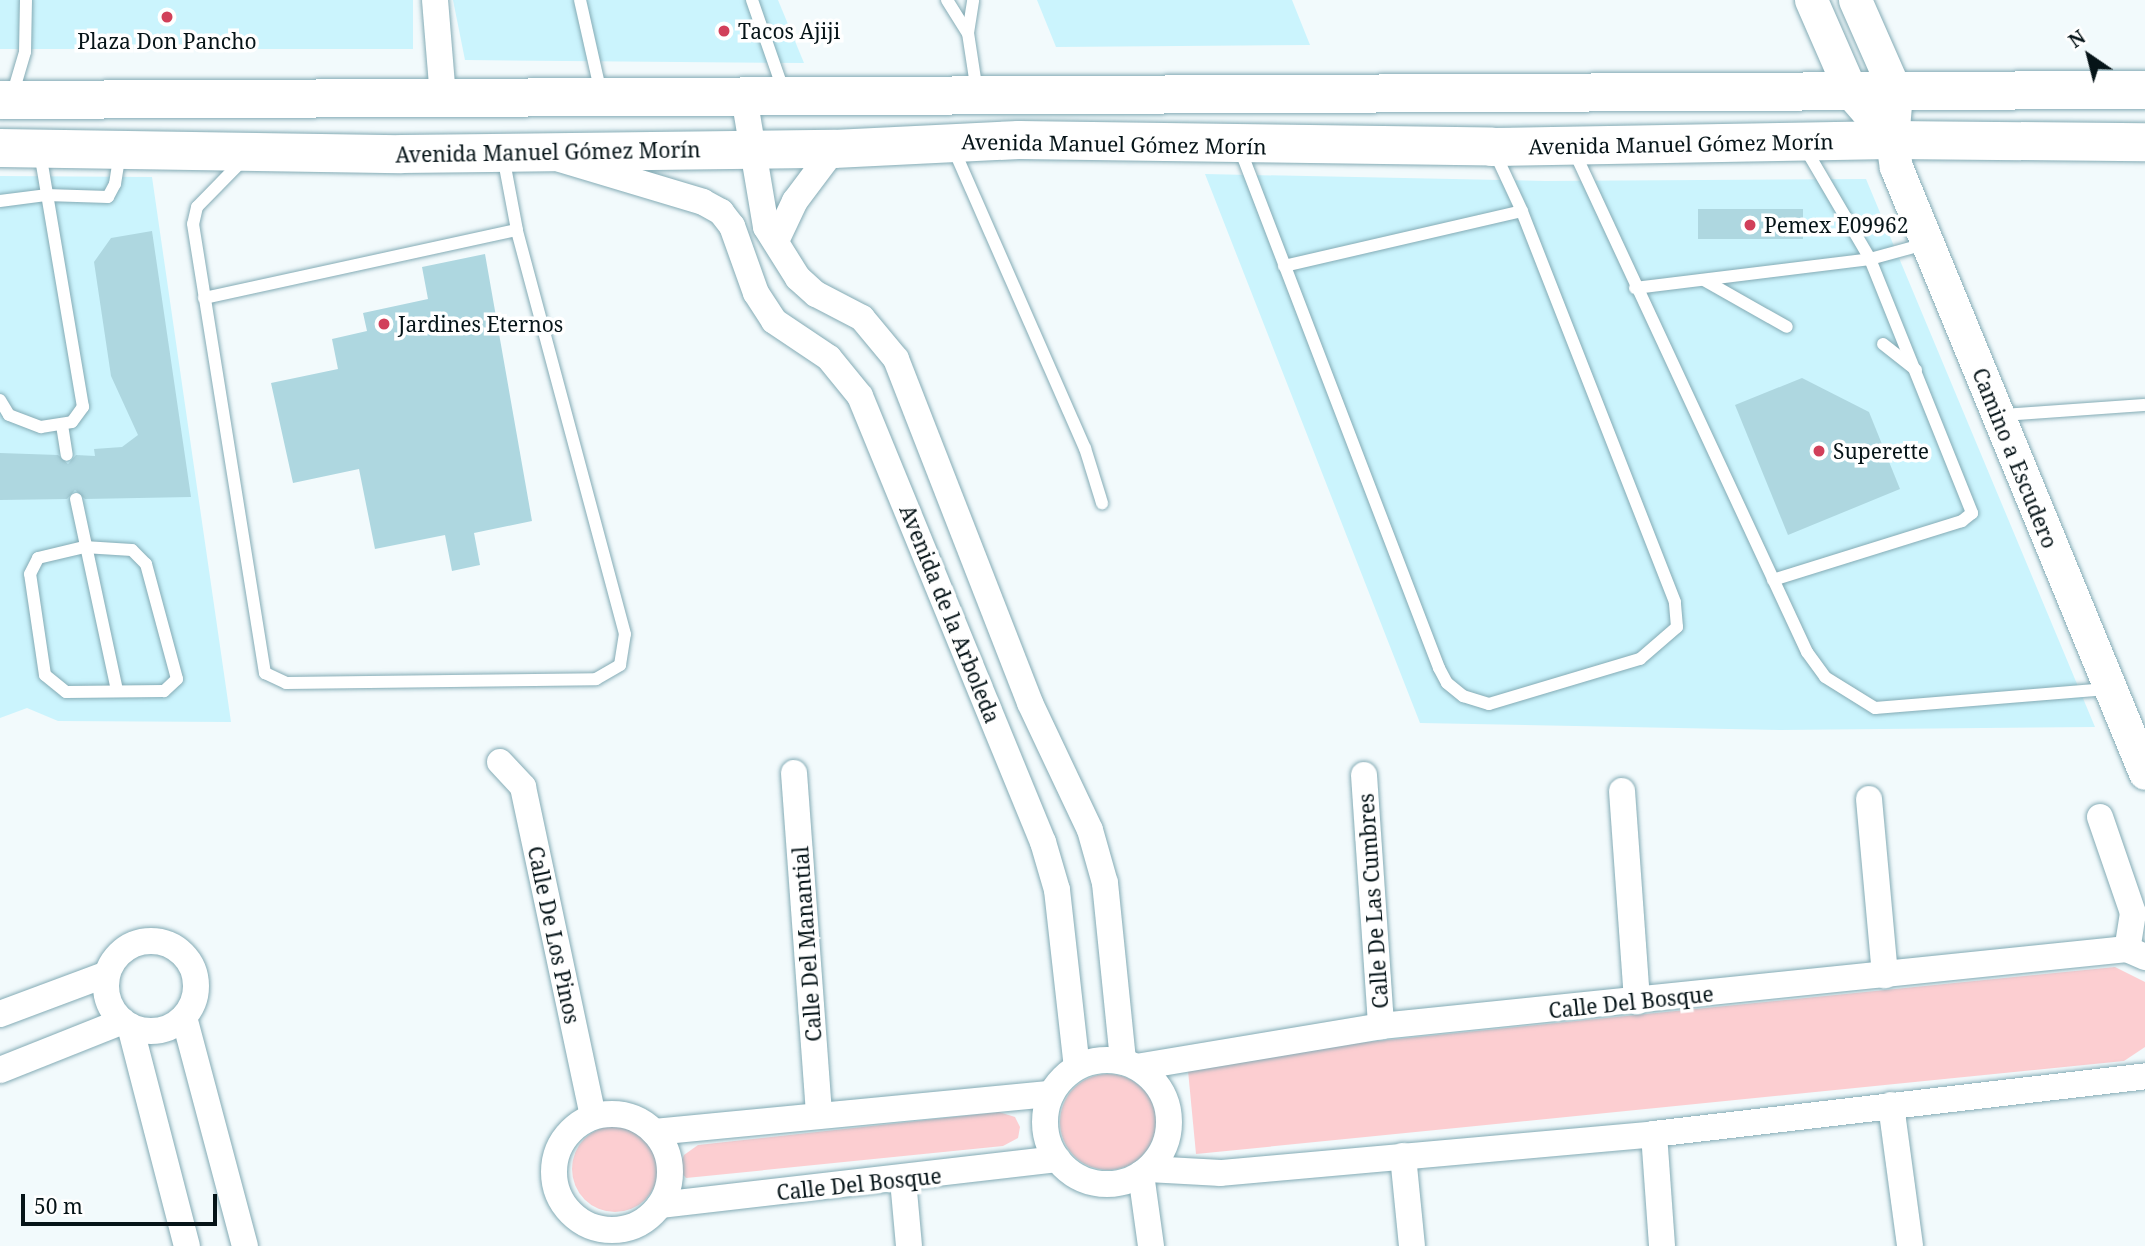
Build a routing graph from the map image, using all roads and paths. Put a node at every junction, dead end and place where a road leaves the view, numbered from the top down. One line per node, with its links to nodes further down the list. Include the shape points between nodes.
1 (435, 0): 15 (street)
2 (580, 0): 18 (lane)
3 (752, 0): 13 (lane)
4 (947, 0): 9 (lane)
5 (973, 0): 9 (lane)
6 (1811, 0): 12 (street, Camino a Escudero)
7 (1855, 0): 11 (street, Camino a Escudero)
8 (28, 1): 17 (lane, via 25,52)
9 (968, 33): 14 (lane)
10 (2145, 90): 11 (main road)
11 (1896, 93): 12 (main road); 19 (street, Camino a Escudero)
12 (1852, 94): 14 (main road); 19 (street, Camino a Escudero)
13 (785, 96): 14 (main road); 16 (main road)
14 (978, 96)
15 (443, 97): 17 (main road); 18 (main road)
16 (744, 97): 18 (main road); 29 (street, Avenida de la Arboleda)
17 (6, 100)
18 (602, 100)
19 (1892, 140): 20 (main road, Avenida Manuel Gómez Morín); 21 (main road, Avenida Manuel Gómez Morín); 40 (street, Camino a Escudero, via 1896,167)
20 (1802, 141): 23 (main road, Avenida Manuel Gómez Morín); 41 (lane)
21 (2145, 142)
22 (951, 143): 26 (main road, Avenida Manuel Gómez Morín, via 1019,140); 30 (main road, Avenida Manuel Gómez Morín); 57 (lane, via 1085,448)
23 (1571, 145): 27 (main road, Avenida Manuel Gómez Morín); 44 (lane)
24 (39, 146): 25 (main road, Avenida Manuel Gómez Morín); 28 (main road, Avenida Manuel Gómez Morín); 34 (lane)
25 (121, 146): 33 (main road, Avenida Manuel Gómez Morín); 34 (lane, via 115,184 108,197)
26 (1238, 146): 27 (main road, Avenida Manuel Gómez Morín); 42 (lane)
27 (1492, 147): 36 (lane)
28 (0, 148)
29 (754, 149): 30 (main road, Avenida Manuel Gómez Morín); 32 (main road, Avenida Manuel Gómez Morín); 39 (street, Avenida de la Arboleda)
30 (834, 149): 39 (street)
31 (503, 153): 32 (main road, Avenida Manuel Gómez Morín); 33 (main road, Avenida Manuel Gómez Morín); 38 (lane)
32 (542, 153): 37 (street)
33 (250, 154): 45 (lane, via 193,215)
34 (46, 195): 35 (lane); 53 (lane, via 83,407 72,422)
35 (0, 201)
36 (1522, 211): 42 (lane); 42 (lane, via 1675,602 1677,627 1640,659 1489,704 1463,696 1447,683 1439,667)
37 (721, 212): 39 (street); 54 (street, Avenida de la Arboleda, via 732,226 756,293 774,321 850,378)
38 (517, 230): 45 (lane); 45 (lane, via 625,634 620,665 596,679 286,683 265,673)
39 (771, 233): 52 (street, Avenida de la Arboleda, via 798,278 877,331 896,359)
40 (1928, 243): 41 (lane); 51 (street, Camino a Escudero)
41 (1870, 259): 43 (lane); 48 (lane)
42 (1284, 266)
43 (1704, 280): 44 (lane); 46 (lane)
44 (1635, 288): 59 (lane)
45 (204, 298)
46 (1787, 327)
47 (1883, 344): 48 (lane)
48 (1917, 371): 59 (lane, via 1972,513 1962,521)
49 (0, 400): 53 (lane, via 15,419 41,427)
50 (2145, 405): 51 (lane)
51 (1998, 416): 60 (street, Camino a Escudero)
52 (920, 423): 54 (street); 63 (street, Avenida de la Arboleda, via 1030,703)
53 (62, 425): 55 (lane)
54 (878, 439): 64 (street, Avenida de la Arboleda)
55 (68, 455)
56 (76, 499): 58 (lane)
57 (1102, 503)
58 (84, 547): 61 (lane); 61 (lane, via 46,555 32,566 45,675 66,692); 61 (lane, via 132,550 142,557 177,679 156,693)
59 (1773, 580): 60 (lane, via 1807,652 1825,677 1875,708)
60 (2108, 689): 62 (street, Camino a Escudero)
61 (117, 690)
62 (2134, 721): 67 (street, Camino a Escudero)
63 (1049, 738): 64 (street); 80 (street, Avenida de la Arboleda, via 1090,830 1105,883)
64 (1008, 751): 81 (street, Avenida de la Arboleda, via 1057,890)
65 (500, 762): 87 (street, Calle De Los Pinos, via 523,787)
66 (794, 773): 86 (street, Calle Del Manantial)
67 (2145, 773)
68 (1364, 775): 79 (street, Calle De Las Cumbres)
69 (1622, 792): 75 (street)
70 (1869, 799): 74 (street)
71 (2101, 817): 72 (street, via 2133,913)
72 (2136, 953): 74 (street, Calle Del Bosque)
73 (107, 974): 76 (street); 77 (street, via 124,950 137,943 167,943 180,950 190,961 197,990); 78 (street, via 108,1000)
74 (1885, 975): 75 (street, Calle Del Bosque)
75 (1637, 1001): 79 (street, Calle Del Bosque)
76 (0, 1014)
77 (184, 1017): 78 (street, via 158,1030); 97 (street)
78 (127, 1023): 82 (street); 96 (street)
79 (1381, 1026): 80 (street, Calle Del Bosque)
80 (1130, 1064): 81 (street, via 1107,1059); 92 (street, via 1162,1090 1169,1115 1167,1140)
81 (1077, 1067): 84 (street)
82 (0, 1070)
83 (2145, 1076): 85 (street)
84 (1051, 1094): 86 (street); 91 (street, via 1044,1121)
85 (1891, 1105): 89 (street); 102 (street)
86 (819, 1115): 88 (street)
87 (593, 1117): 88 (street, via 626,1116); 95 (street, via 561,1145 555,1158 556,1187 580,1221)
88 (654, 1132): 94 (street, via 669,1160 667,1191)
89 (1654, 1133): 90 (street); 101 (street)
90 (1404, 1156): 92 (street, via 1221,1173); 100 (street)
91 (1057, 1159): 92 (street, via 1068,1171 1096,1183 1127,1181); 93 (street, Calle Del Bosque)
92 (1145, 1171): 99 (street)
93 (902, 1180): 94 (street, Calle Del Bosque); 98 (street)
94 (660, 1205): 95 (street)
95 (624, 1238)
96 (187, 1246)
97 (245, 1246)
98 (909, 1246)
99 (1151, 1246)
100 (1412, 1246)
101 (1662, 1246)
102 (1910, 1246)

